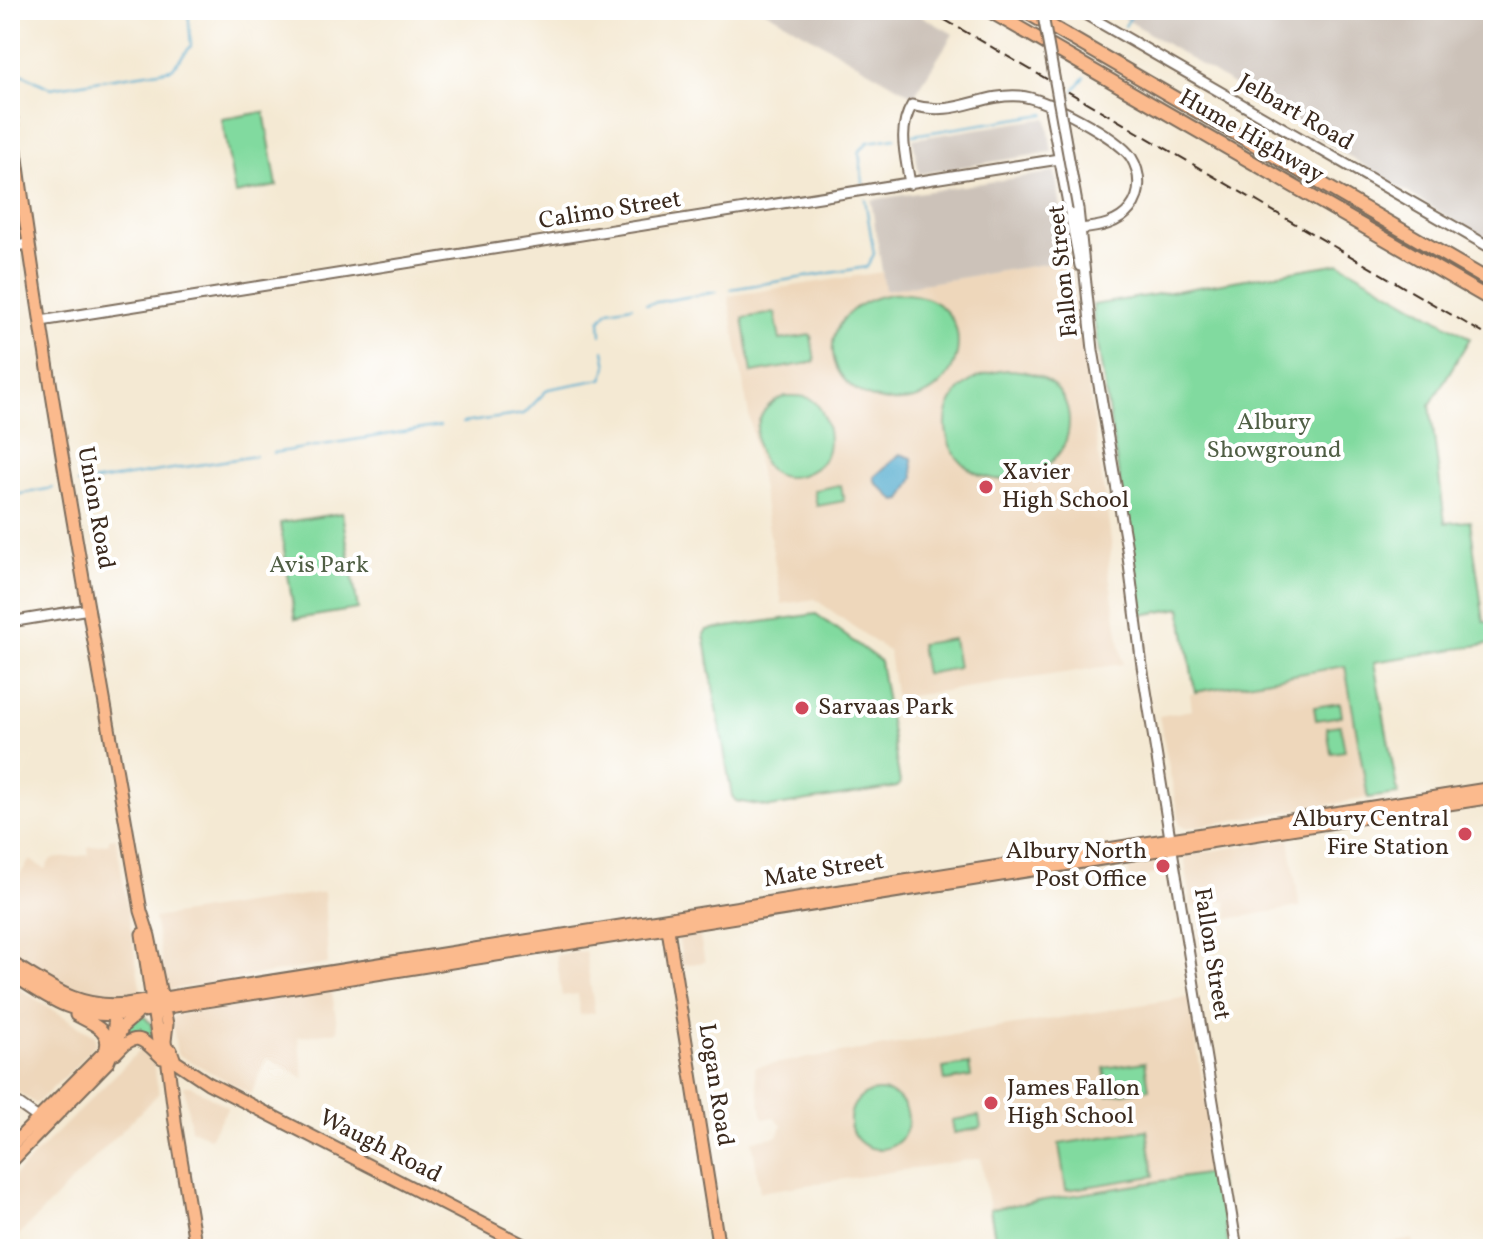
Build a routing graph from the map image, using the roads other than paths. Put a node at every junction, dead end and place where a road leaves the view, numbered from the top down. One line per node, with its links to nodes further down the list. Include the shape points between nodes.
1 (988, 10): 15 (highway, Hume Highway)
2 (1023, 10): 13 (highway, Hume Highway)
3 (1042, 10): 9 (street, Fallon Street, bridge)
4 (1078, 10): 12 (street, Jelbart Road)
5 (1049, 104): 7 (street); 8 (street, via 1005,96 941,110 912,105 903,126); 9 (street, via 1121,147 1137,170 1137,194 1126,213 1105,225)
6 (10, 105): 10 (main road, Union Road)
7 (1059, 159): 8 (street, Calimo Street); 14 (street)
8 (910, 184): 16 (street, Calimo Street)
9 (1080, 229): 14 (street, Fallon Street)
10 (28, 244): 11 (street); 16 (main road, Union Road)
11 (10, 247)
12 (1493, 249)
13 (1493, 283)
14 (1085, 285): 21 (street, Fallon Street, via 1124,566)
15 (1493, 301)
16 (41, 321): 17 (main road, Union Road)
17 (89, 609): 18 (street); 28 (main road, Union Road)
18 (10, 622)
19 (1493, 788): 21 (main road, Mate Street)
20 (1493, 797): 21 (main road, Mate Street)
21 (1173, 843): 22 (main road, Mate Street); 44 (street, Fallon Street)
22 (667, 923): 28 (main road, Mate Street); 43 (main road, Logan Road)
23 (10, 962): 25 (main road)
24 (10, 973): 25 (main road)
25 (25, 977): 26 (main road, via 78,1001); 27 (main road)
26 (126, 1004): 28 (main road); 29 (main road)
27 (62, 1005): 29 (main road, via 88,1014); 31 (main road, via 105,1033)
28 (155, 1005): 29 (main road); 30 (main road, Union Road); 31 (main road, via 124,1024); 32 (main road, Union Road)
29 (115, 1015): 31 (main road)
30 (167, 1024): 32 (main road, Union Road); 35 (main road, Waugh Road, via 174,1059)
31 (106, 1057): 32 (main road, Waugh Road, via 138,1038); 38 (main road)
32 (165, 1061): 33 (main road, Waugh Road); 34 (main road, Union Road); 37 (main road, Union Road)
33 (191, 1077): 34 (main road); 35 (main road, Waugh Road)
34 (172, 1083): 37 (main road, Union Road)
35 (208, 1083): 42 (main road, Waugh Road)
36 (10, 1098): 38 (street)
37 (175, 1120): 41 (main road, Union Road)
38 (42, 1123): 39 (main road); 40 (main road)
39 (10, 1147)
40 (10, 1163)
41 (196, 1249)
42 (531, 1249)
43 (719, 1249)
44 (1237, 1249)

